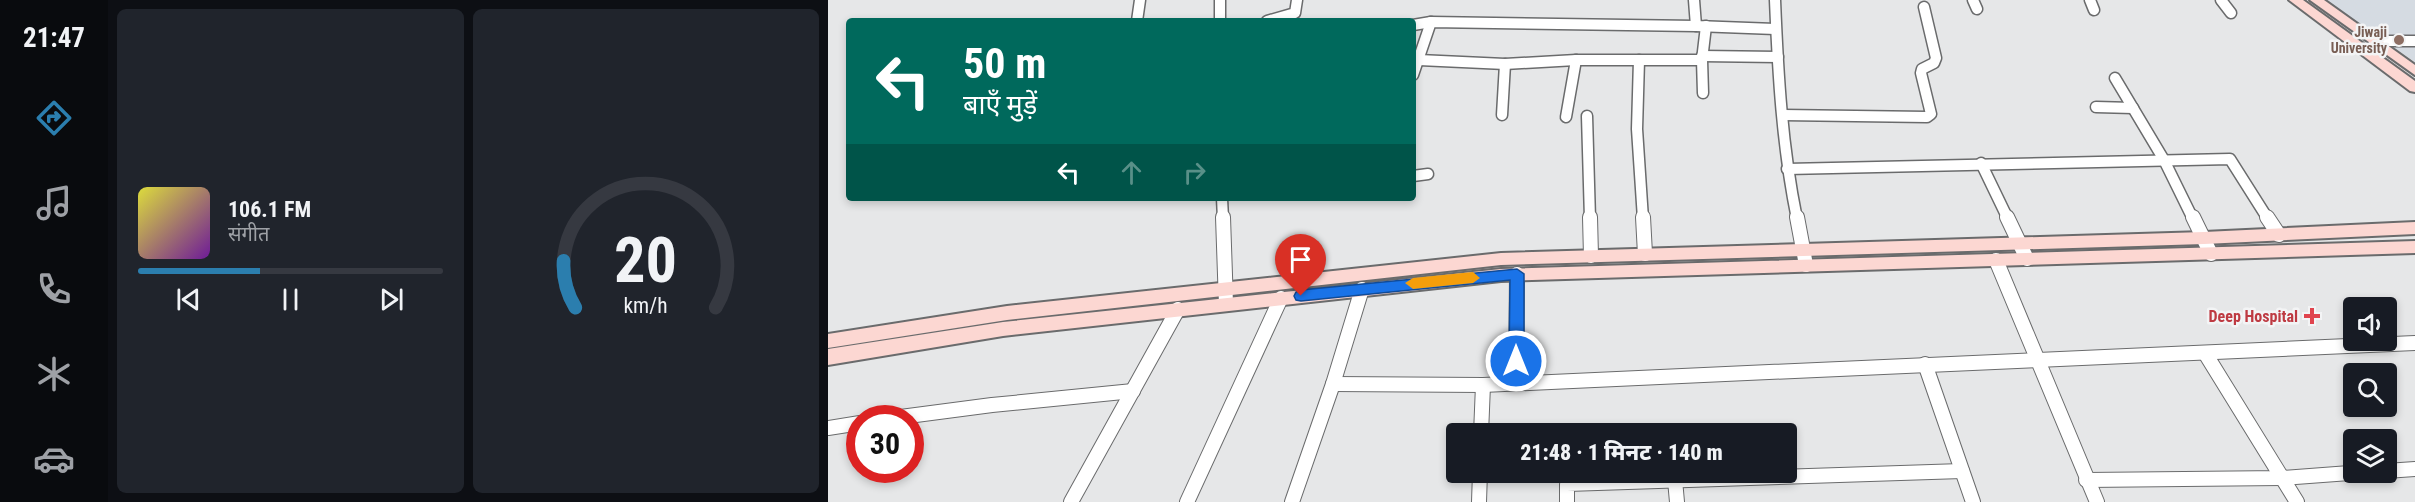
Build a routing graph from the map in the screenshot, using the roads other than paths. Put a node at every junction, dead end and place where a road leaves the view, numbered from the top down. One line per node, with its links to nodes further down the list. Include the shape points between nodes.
1 (1140, 0): 13 (street)
2 (1220, 0): 14 (street)
3 (1297, 0): 15 (street, via 1295,13)
4 (1694, 0): 18 (street)
5 (1775, 0): 19 (street)
6 (2090, 0): 11 (street)
7 (2221, 0): 12 (street)
8 (2295, 0): 31 (main road)
9 (2316, 0): 20 (main road)
10 (1924, 7): 36 (street, via 1936,58 1921,73 1931,114)
11 (2094, 10)
12 (2231, 13)
13 (1137, 18)
14 (1220, 18)
15 (1278, 18)
16 (1431, 22): 17 (street); 18 (street); 24 (street)
17 (1416, 24)
18 (1701, 26): 19 (street); 23 (street)
19 (1775, 29): 22 (street)
20 (2374, 41): 21 (street); 29 (main road)
21 (2415, 41)
22 (1778, 57): 23 (street); 36 (street)
23 (1702, 58): 26 (street); 32 (street)
24 (1419, 60): 27 (street); 28 (street)
25 (1576, 60): 26 (street); 27 (street); 38 (street)
26 (1639, 60): 50 (street, via 1638,129)
27 (1504, 64): 35 (street)
28 (1416, 68)
29 (2415, 71)
30 (2115, 78): 34 (street)
31 (2415, 88)
32 (1703, 93)
33 (2096, 107): 34 (street)
34 (2133, 108): 39 (street)
35 (1502, 115)
36 (1783, 115): 41 (street)
37 (1587, 116): 51 (street)
38 (1566, 117)
39 (2164, 160): 40 (street); 46 (street, via 2230,159); 47 (street)
40 (1981, 164): 41 (street); 49 (street)
41 (1787, 169): 52 (street)
42 (1428, 174): 43 (street)
43 (1416, 176)
44 (1222, 201): 56 (street)
45 (2415, 228): 46 (main road)
46 (2279, 234): 47 (main road)
47 (2207, 246): 48 (main road); 49 (main road)
48 (2415, 248)
49 (2023, 251): 52 (main road); 53 (main road)
50 (1645, 254): 51 (main road); 52 (main road)
51 (1591, 256): 56 (main road, via 1490,260)
52 (1805, 257): 53 (main road); 54 (main road)
53 (1996, 260): 63 (street)
54 (1517, 274): 55 (main road); 65 (street)
55 (1362, 289): 57 (main road); 66 (street)
56 (1227, 296): 57 (main road); 58 (main road); 59 (main road, via 1007,313)
57 (1281, 298): 84 (street)
58 (1178, 309): 62 (main road, via 992,330); 68 (street)
59 (828, 341)
60 (2415, 343): 61 (street)
61 (2205, 353): 63 (street); 78 (street)
62 (828, 357)
63 (2036, 359): 64 (street); 79 (street)
64 (1925, 364): 65 (street); 75 (street)
65 (1516, 383): 67 (street)
66 (1333, 384): 67 (street); 85 (street)
67 (1483, 385): 70 (street)
68 (1133, 391): 69 (street); 83 (street)
69 (924, 414)
70 (1481, 423)
71 (846, 425): 72 (street)
72 (828, 428)
73 (2415, 469): 74 (street)
74 (2397, 470)
75 (1962, 471): 77 (street); 89 (street)
76 (2343, 473): 78 (street)
77 (1797, 476)
78 (2282, 478): 79 (street); 91 (street)
79 (2086, 480): 90 (street)
80 (1480, 483): 86 (street)
81 (1594, 483): 87 (street, via 1567,484)
82 (1675, 483): 88 (street)
83 (1071, 502)
84 (1187, 502)
85 (1292, 502)
86 (1479, 502)
87 (1567, 502)
88 (1677, 502)
89 (1973, 502)
90 (2097, 502)
91 (2297, 502)

